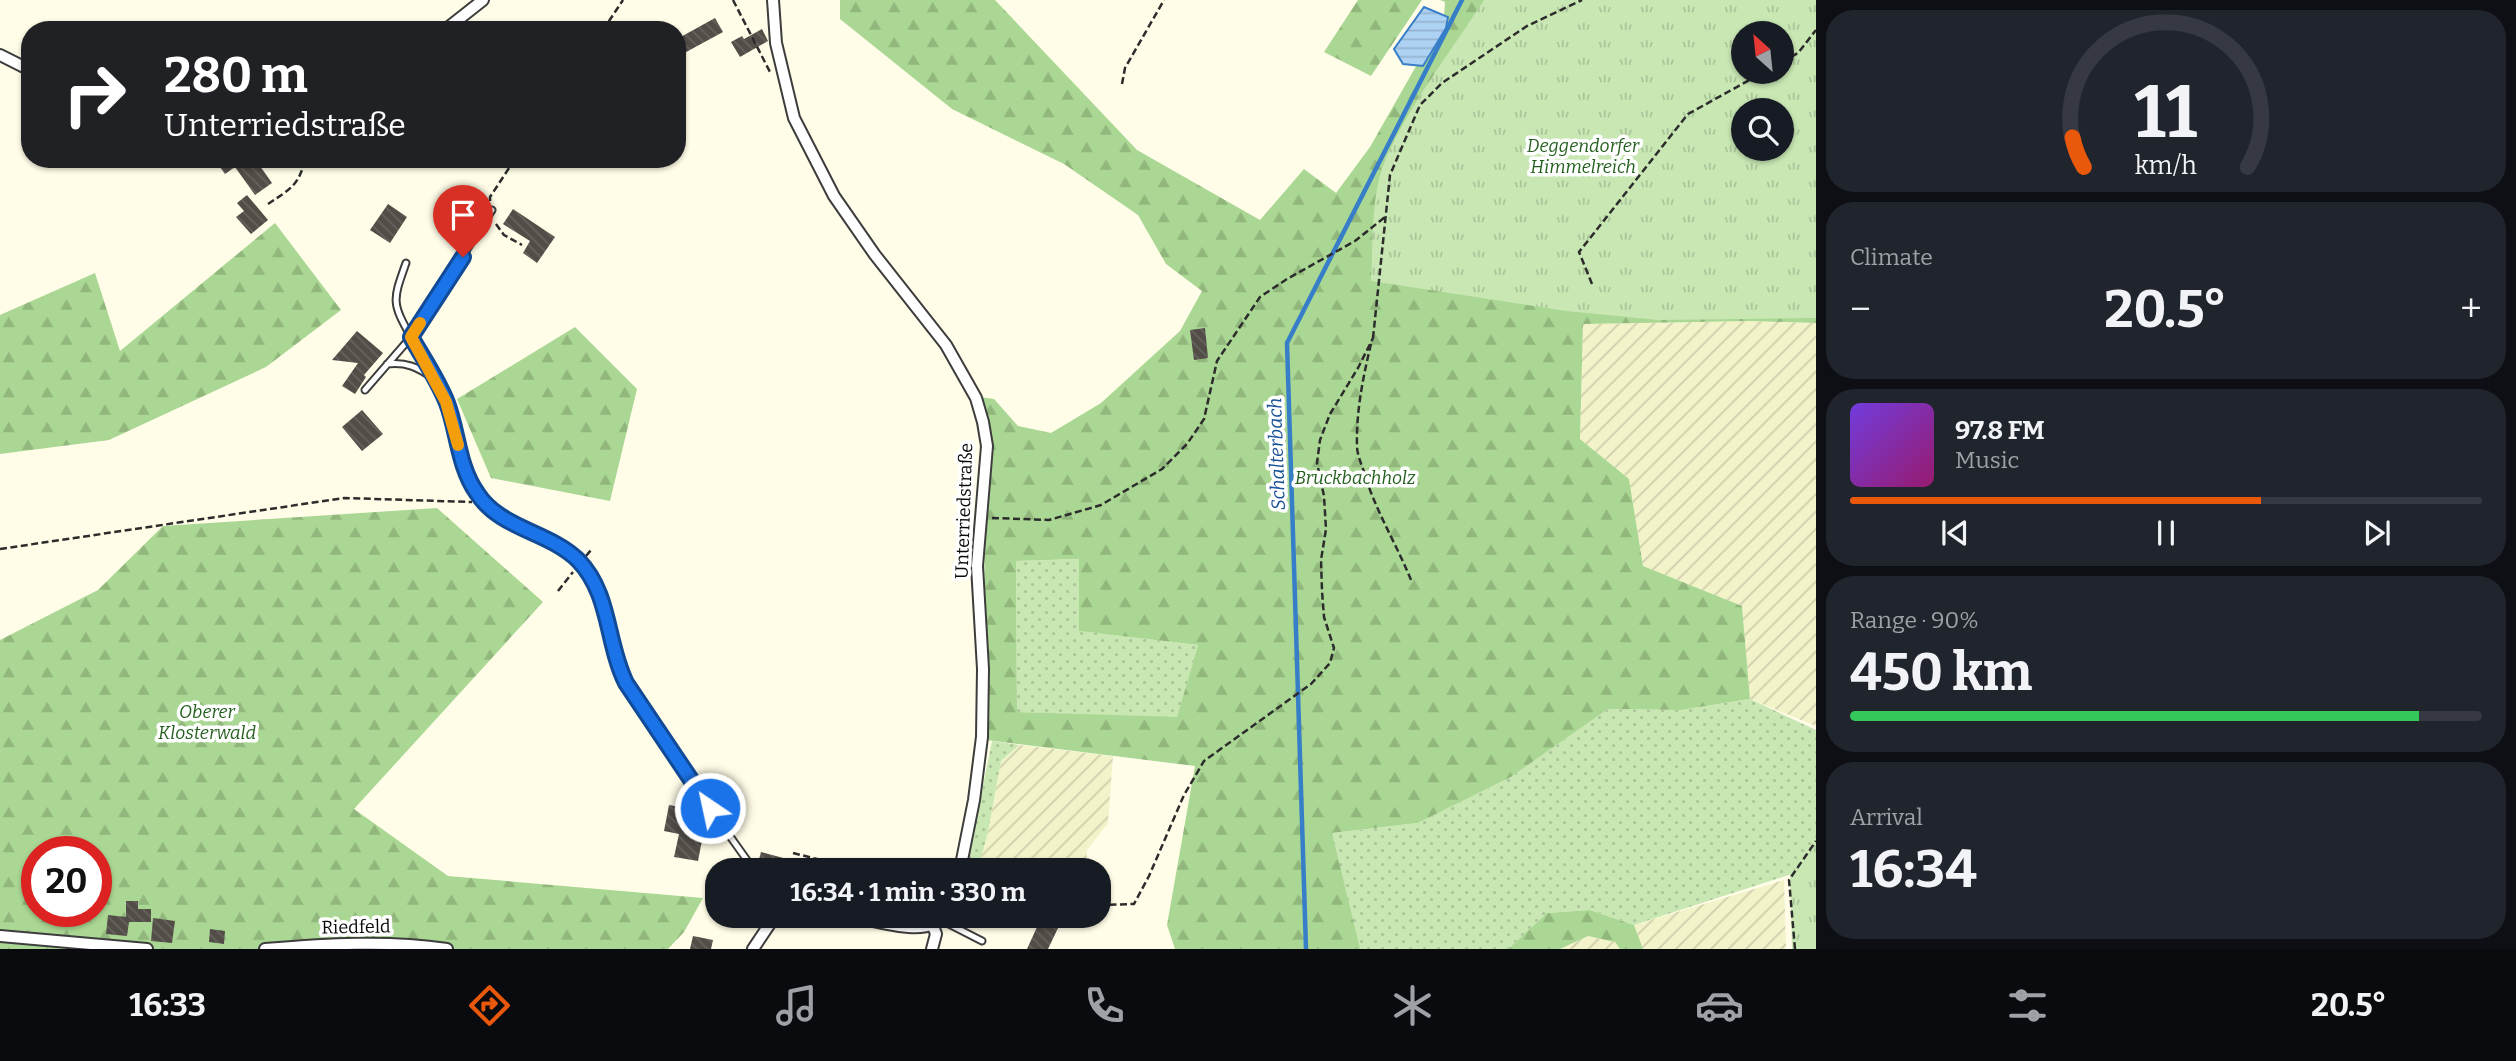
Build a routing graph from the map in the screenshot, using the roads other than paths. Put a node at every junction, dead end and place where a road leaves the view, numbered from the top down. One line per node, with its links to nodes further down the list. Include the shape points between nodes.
1 (483, 0): 3 (street)
2 (773, 0): 13 (street, Unterriedstraße, via 776,43 794,118 834,196 946,345 976,398 987,446 977,566 982,737)
3 (456, 21)
4 (0, 55): 5 (street)
5 (21, 66)
6 (492, 210): 8 (lane)
7 (406, 263): 8 (lane, via 394,300)
8 (411, 337): 9 (lane); 10 (lane)
9 (387, 364): 10 (lane, via 414,366); 11 (lane)
10 (434, 379): 12 (lane, via 446,402 469,480 483,503 514,524 551,540 580,563 602,596 617,664 626,683)
11 (365, 390)
12 (745, 858)
13 (962, 858)
14 (767, 928): 22 (street)
15 (937, 928): 23 (street)
16 (954, 928): 18 (lane)
17 (0, 936): 19 (street)
18 (982, 941)
19 (147, 949)
20 (265, 949): 21 (street, Riedfeld, via 389,943)
21 (447, 949)
22 (753, 949)
23 (932, 949)

